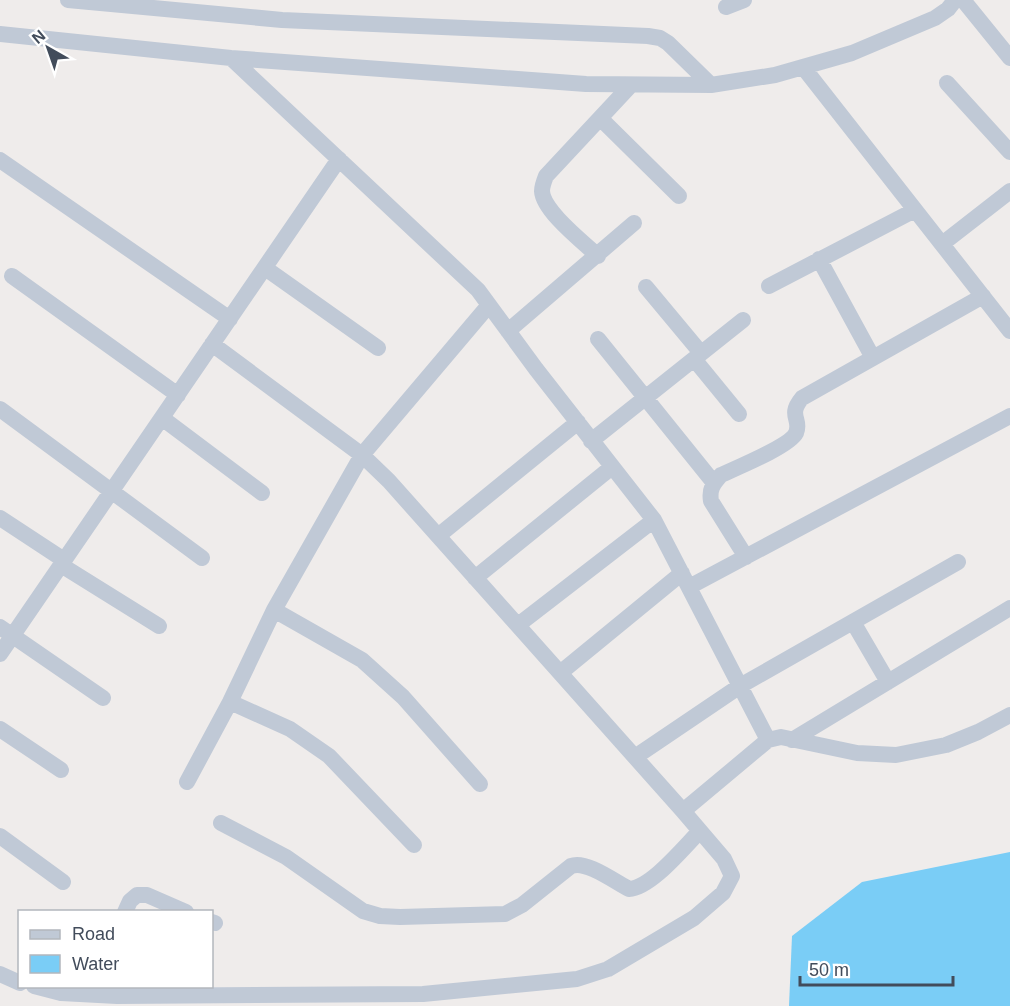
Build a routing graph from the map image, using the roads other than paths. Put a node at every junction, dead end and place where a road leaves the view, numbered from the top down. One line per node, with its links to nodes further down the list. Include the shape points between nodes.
1 (68, 0): 2 (street)
2 (75, 0): 6 (street)
3 (744, 0): 7 (street)
4 (955, 0): 11 (street, via 935,18 852,53)
5 (963, 0): 10 (street)
6 (190, 5): 13 (street, via 293,21 648,36 668,43)
7 (726, 7)
8 (0, 34): 9 (street)
9 (231, 58): 14 (street); 17 (street)
10 (1010, 58)
11 (803, 67): 13 (street); 21 (street)
12 (947, 82): 16 (street)
13 (711, 85): 14 (street)
14 (630, 86): 15 (street)
15 (600, 118): 20 (street); 24 (street, via 546,177 542,190 552,212)
16 (1010, 152)
17 (339, 159): 26 (street); 31 (street, via 478,290)
18 (0, 160): 32 (street)
19 (1010, 191): 23 (street)
20 (679, 196)
21 (915, 210): 23 (street); 25 (street)
22 (634, 223): 24 (street)
23 (942, 244): 30 (street)
24 (597, 256): 34 (street)
25 (819, 260): 28 (street); 40 (street)
26 (265, 268): 32 (street); 38 (street)
27 (12, 276): 41 (street)
28 (769, 286)
29 (646, 287): 39 (street)
30 (983, 296): 35 (street); 40 (street)
31 (489, 305): 34 (street); 49 (street)
32 (230, 319): 37 (street)
33 (743, 320): 39 (street)
34 (508, 331): 47 (street)
35 (1010, 331)
36 (597, 339): 42 (street)
37 (212, 344): 41 (street); 49 (street)
38 (378, 348)
39 (698, 356): 42 (street); 44 (street)
40 (873, 358): 51 (street, via 802,398 794,414 798,428 785,444 721,475)
41 (178, 395): 46 (street)
42 (646, 397): 48 (street); 51 (street)
43 (0, 409): 52 (street)
44 (739, 414)
45 (1010, 416): 57 (street)
46 (162, 418): 52 (street); 53 (street)
47 (578, 422): 48 (street); 56 (street)
48 (591, 441): 50 (street)
49 (362, 455): 56 (street); 64 (street)
50 (612, 467): 55 (street); 61 (street)
51 (714, 483): 57 (street, via 709,492 711,501)
52 (111, 491): 58 (street); 59 (street)
53 (262, 493)
54 (0, 518): 59 (street)
55 (654, 520): 62 (street); 67 (street)
56 (438, 536): 61 (street)
57 (746, 557): 62 (street)
58 (202, 558)
59 (63, 562): 66 (street); 68 (street)
60 (958, 562): 65 (street)
61 (475, 578): 67 (street)
62 (685, 580): 70 (street); 72 (street)
63 (1010, 608): 71 (street)
64 (274, 610): 74 (street); 82 (street, via 362,660 403,697)
65 (853, 622): 71 (street); 72 (street)
66 (159, 626)
67 (518, 626): 70 (street)
68 (6, 631): 69 (street); 73 (street)
69 (0, 654)
70 (560, 673): 79 (street)
71 (888, 682): 78 (street)
72 (740, 686): 77 (street); 79 (street)
73 (104, 698)
74 (230, 702): 81 (street); 87 (street, via 290,729 321,750)
75 (1010, 715): 78 (street, via 946,745 896,755 857,753)
76 (0, 729): 80 (street)
77 (768, 740): 78 (street); 83 (street)
78 (792, 740)
79 (635, 757): 83 (street)
80 (61, 770)
81 (187, 782)
82 (480, 784)
83 (683, 811): 85 (street)
84 (221, 823): 85 (street, via 286,857 363,911 400,917 506,914 577,864 629,889 636,888)
85 (700, 831): 95 (street, via 724,859 732,876 723,893 694,918 640,952 608,969 577,979 423,994)
86 (0, 836): 88 (street)
87 (414, 845)
88 (63, 882)
89 (126, 910): 90 (street, via 137,895 147,895)
90 (181, 910)
91 (0, 974): 92 (street)
92 (18, 982)
93 (38, 988): 94 (street, via 61,993)
94 (90, 991): 95 (street)
95 (108, 1001)

